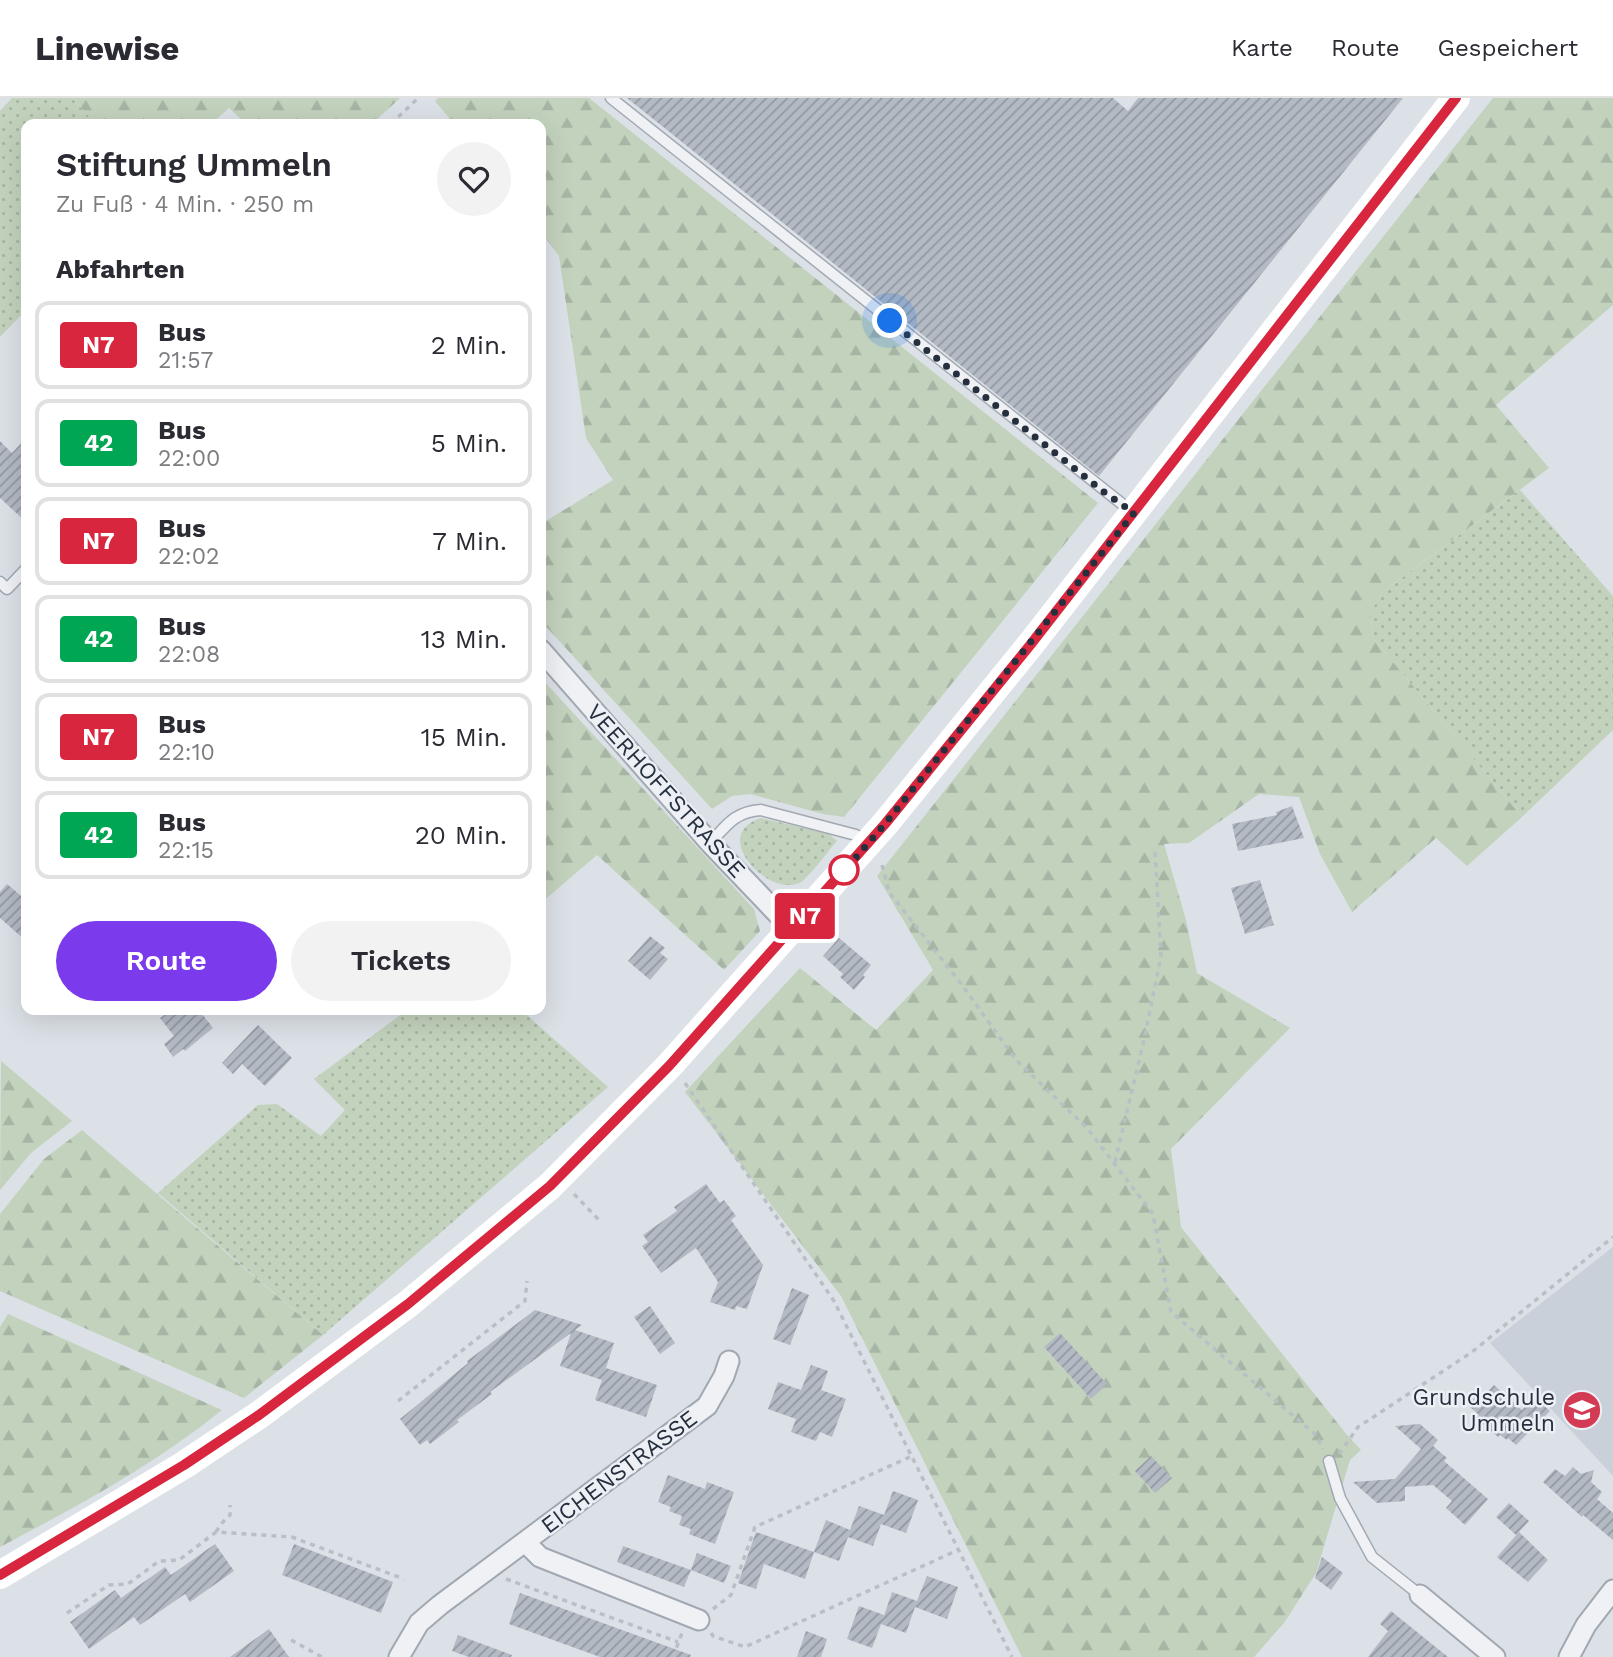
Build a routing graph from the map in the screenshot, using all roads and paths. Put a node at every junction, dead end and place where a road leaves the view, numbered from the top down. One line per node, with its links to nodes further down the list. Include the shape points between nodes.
1 (418, 98): 4 (path)
2 (611, 98): 5 (lane)
3 (1456, 98): 5 (main road)
4 (396, 119)
5 (1134, 513): 11 (main road, via 1022,654)
6 (21, 574): 7 (lane, via 7,589)
7 (0, 582)
8 (546, 656): 9 (street, VEERHOFFSTRASSE)
9 (710, 843): 11 (lane, via 734,817 761,810 856,835); 12 (street, VEERHOFFSTRASSE)
10 (1156, 851): 14 (path, via 1161,956)
11 (875, 854): 12 (main road); 14 (path, via 889,892 1016,1060 1087,1128)
12 (793, 930): 28 (main road, via 669,1066 550,1186 408,1304 184,1465)
13 (681, 1079): 21 (path, via 834,1301)
14 (1115, 1164): 22 (path, via 1153,1214 1171,1312 1316,1435)
15 (572, 1192): 16 (path)
16 (599, 1220)
17 (1613, 1237): 22 (path, via 1472,1352 1357,1427)
18 (527, 1281): 20 (path, via 525,1301)
19 (729, 1361): 25 (street, EICHENSTRASSE, via 707,1406)
20 (398, 1401)
21 (912, 1456): 26 (path); 33 (path, via 755,1527 731,1595)
22 (1329, 1461): 31 (lane, via 1340,1498 1372,1557)
23 (230, 1505): 24 (path, via 230,1515)
24 (216, 1532): 29 (path, via 292,1537); 32 (path, via 179,1560 159,1561 128,1584 109,1585)
25 (525, 1542): 27 (street, EICHENSTRASSE); 33 (street, EICHENSTRASSE, via 540,1557)
26 (959, 1550): 33 (path, via 746,1647 713,1636); 39 (path)
27 (485, 1571): 35 (path); 37 (street, EICHENSTRASSE, via 419,1623)
28 (0, 1575)
29 (404, 1579)
30 (1613, 1590): 41 (street)
31 (1420, 1595): 40 (street)
32 (67, 1613)
33 (693, 1618): 35 (path)
34 (291, 1640): 36 (path)
35 (678, 1642): 38 (path)
36 (322, 1657)
37 (399, 1657)
38 (673, 1657)
39 (1012, 1657)
40 (1495, 1657)
41 (1569, 1657)

